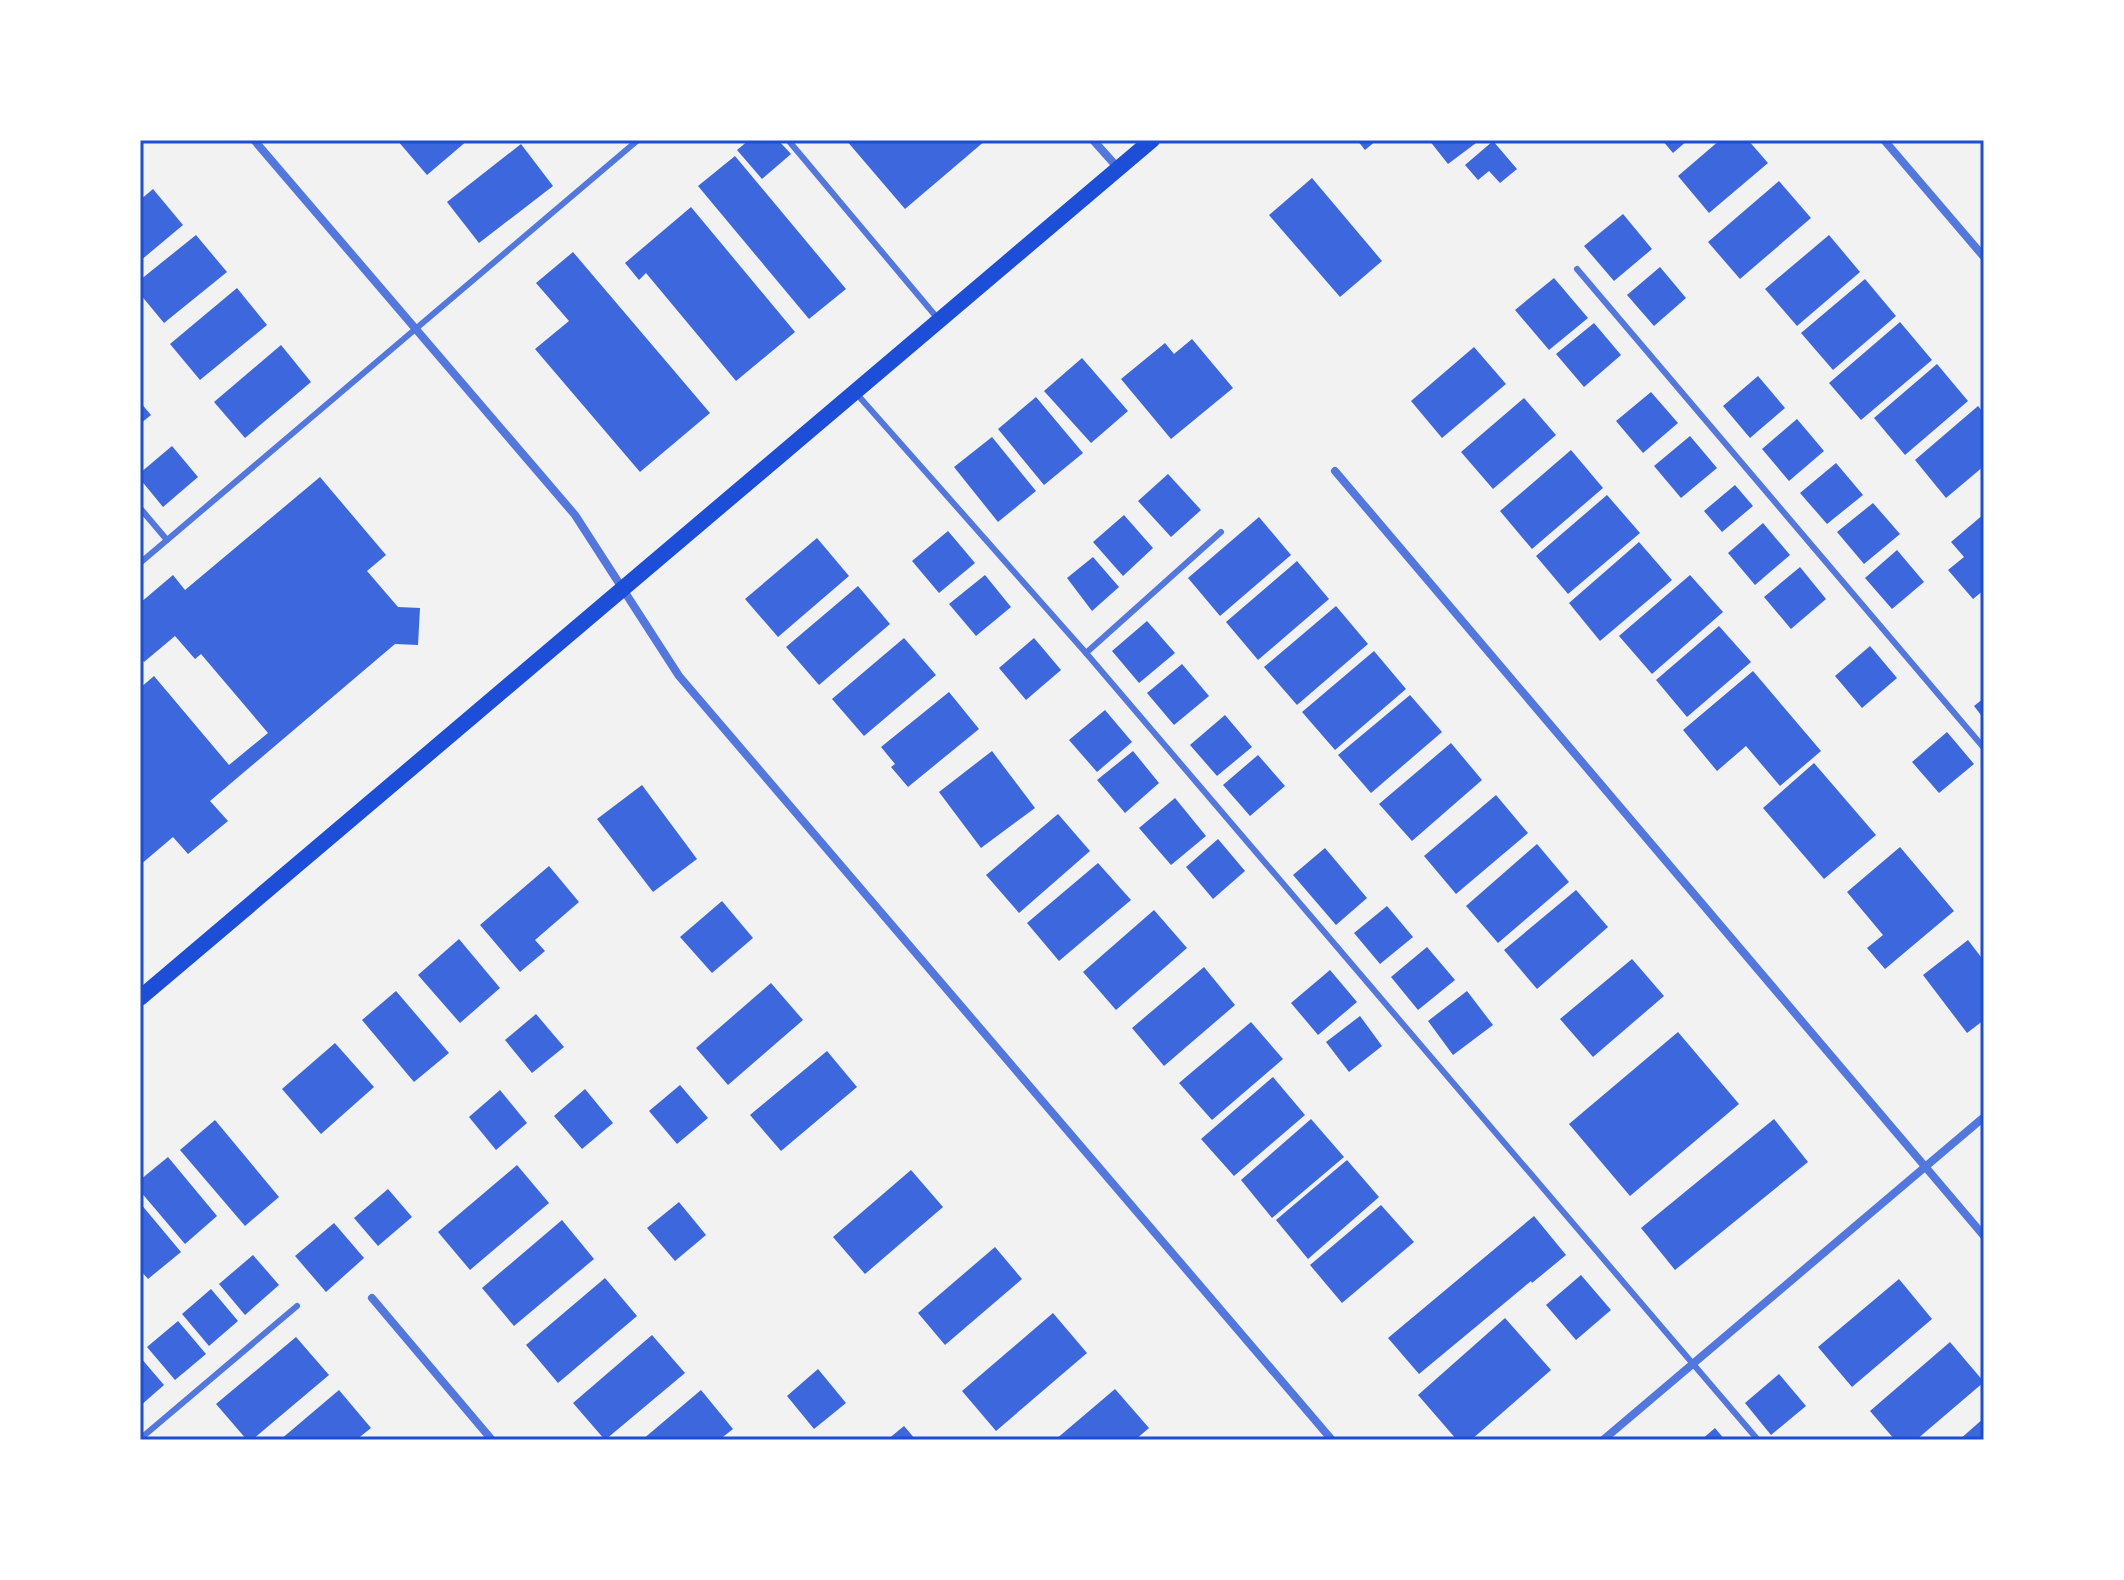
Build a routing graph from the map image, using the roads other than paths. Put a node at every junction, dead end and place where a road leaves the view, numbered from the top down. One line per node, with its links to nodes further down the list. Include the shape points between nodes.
1 (254, 140): 11 (street)
2 (638, 140): 11 (lane)
3 (788, 140): 10 (lane)
4 (1093, 140): 7 (street)
5 (1152, 140): 7 (main road)
6 (1884, 140): 8 (street)
7 (1118, 169): 10 (main road)
8 (1984, 257)
9 (1577, 269): 20 (lane)
10 (939, 320): 12 (main road)
11 (415, 329): 16 (lane); 18 (street, via 575,515)
12 (855, 392): 18 (main road); 19 (lane)
13 (1335, 471): 23 (street)
14 (140, 508): 16 (lane)
15 (1221, 532): 19 (lane)
16 (167, 540): 17 (lane)
17 (140, 563)
18 (623, 590): 21 (main road); 30 (street, via 679,676)
19 (1086, 653): 27 (lane)
20 (1984, 748)
21 (140, 998)
22 (1984, 1117): 23 (street)
23 (1925, 1167): 24 (street); 27 (street)
24 (1984, 1236)
25 (372, 1298): 29 (street)
26 (297, 1306): 28 (lane)
27 (1694, 1363): 31 (street); 32 (lane)
28 (140, 1439)
29 (492, 1440)
30 (1332, 1440)
31 (1603, 1440)
32 (1758, 1440)

